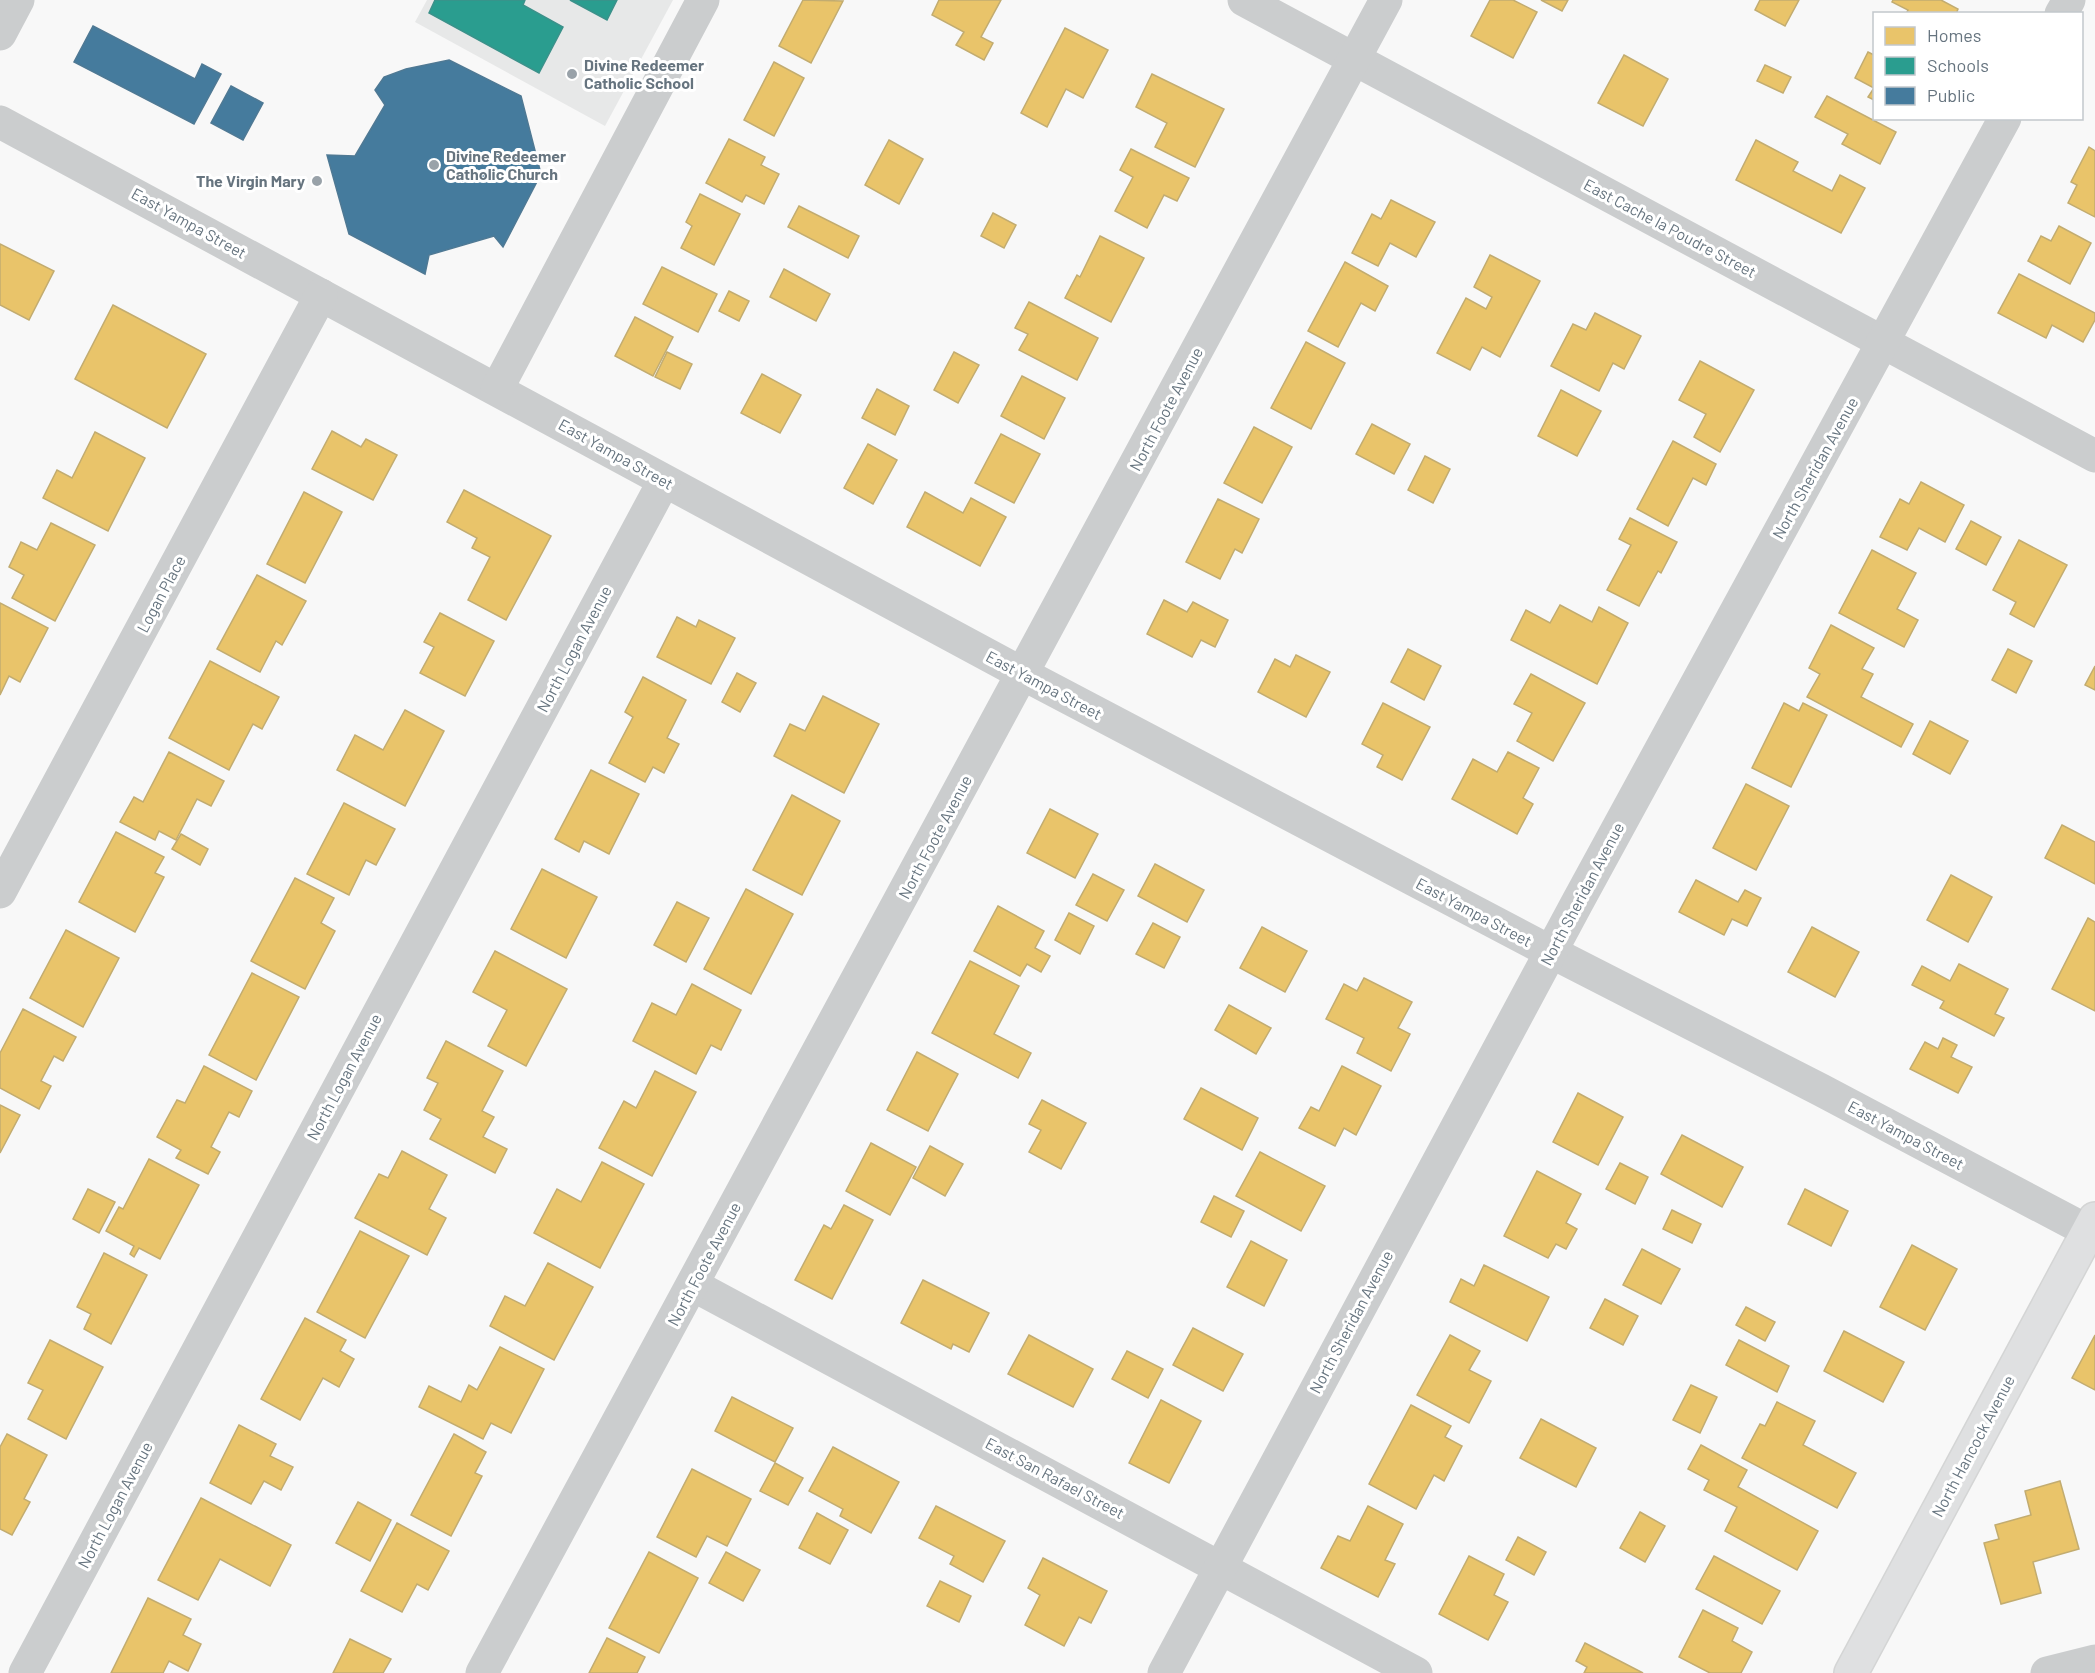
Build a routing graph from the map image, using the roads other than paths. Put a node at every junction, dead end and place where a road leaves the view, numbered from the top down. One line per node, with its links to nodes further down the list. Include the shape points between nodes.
1 (18, 0): 5 (street)
2 (704, 0): 11 (street)
3 (1245, 0): 6 (street, East Cache la Poudre Street)
4 (1386, 0): 6 (street, North Foote Avenue)
5 (0, 34)
6 (1354, 60): 10 (street, East Cache la Poudre Street); 14 (street, North Foote Avenue)
7 (2004, 120): 10 (street, North Sheridan Avenue)
8 (0, 122): 9 (street, East Yampa Street)
9 (321, 295): 11 (street, East Yampa Street); 15 (street, Logan Place)
10 (1884, 342): 12 (street, East Cache la Poudre Street); 16 (street, North Sheridan Avenue)
11 (497, 389): 13 (street, East Yampa Street)
12 (2095, 456)
13 (664, 481): 14 (street, East Yampa Street); 21 (street, North Logan Avenue)
14 (1023, 674): 16 (street, East Yampa Street); 18 (street, North Foote Avenue)
15 (0, 892)
16 (1551, 952): 17 (street, East Yampa Street); 19 (street, North Sheridan Avenue)
17 (2093, 1229): 25 (main road, North Hancock Avenue)
18 (693, 1285): 19 (street, East San Rafael Street); 22 (street, North Foote Avenue)
19 (1221, 1567): 23 (street, North Sheridan Avenue); 24 (street, East San Rafael Street)
20 (2095, 1660): 26 (street)
21 (25, 1673)
22 (482, 1673)
23 (1164, 1673)
24 (1416, 1673)
25 (1851, 1673)
26 (2047, 1673)

